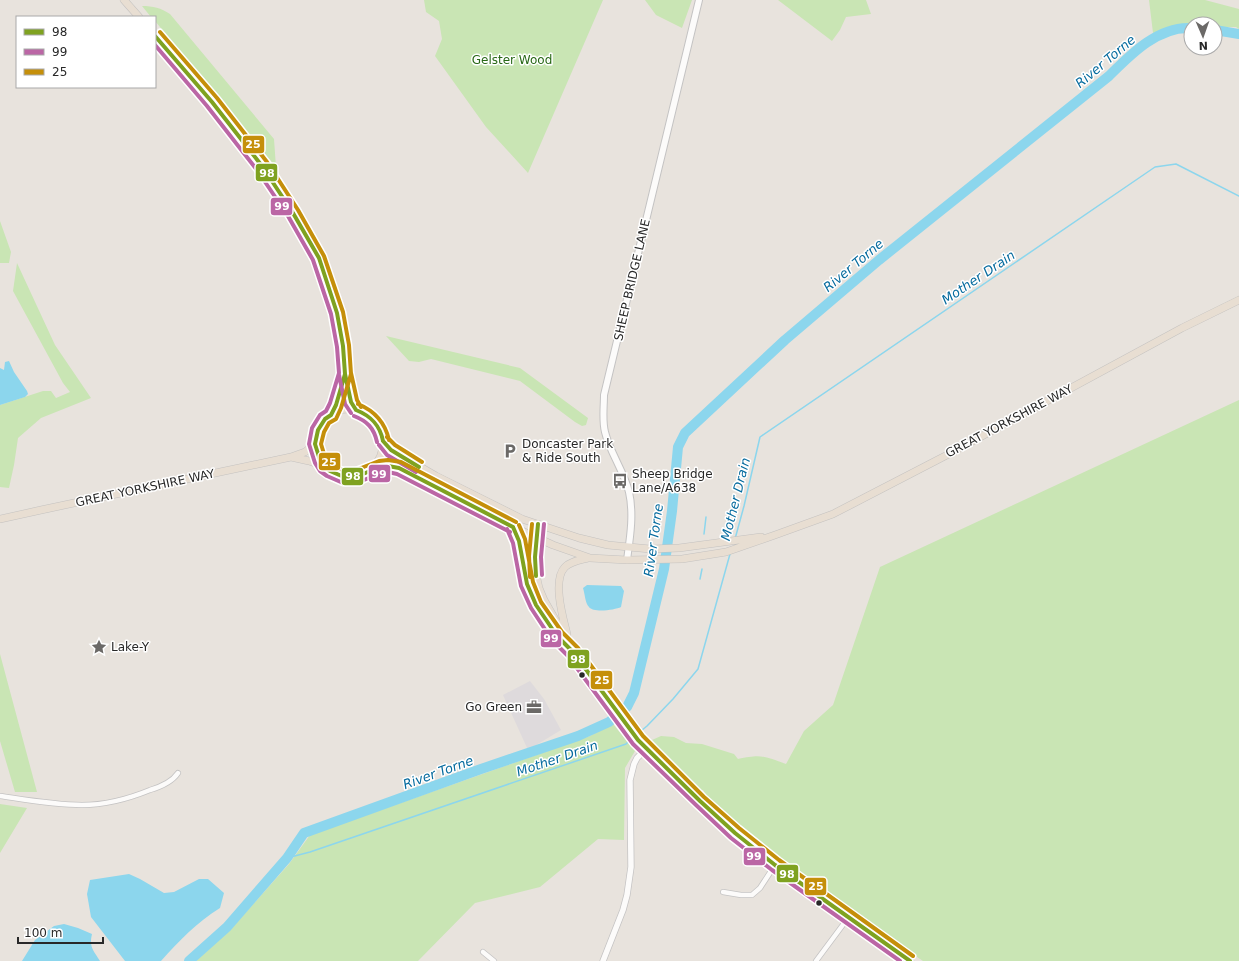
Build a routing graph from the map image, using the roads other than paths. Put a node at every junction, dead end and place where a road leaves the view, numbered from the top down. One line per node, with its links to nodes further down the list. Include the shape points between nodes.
1 (124, 0): 3 (highway)
2 (699, 0): 19 (main road, SHEEP BRIDGE LANE, via 604,395 605,432 629,491)
3 (138, 16)
4 (156, 37): 6 (highway, via 212,102 262,166 319,258 337,313)
5 (1239, 300): 17 (highway, GREAT YORKSHIRE WAY, via 833,514)
6 (345, 374): 7 (highway, via 351,402); 8 (highway)
7 (356, 410): 8 (highway, via 343,410); 9 (highway, via 371,416)
8 (331, 415): 10 (highway, via 318,430)
9 (384, 441): 13 (highway, via 380,457); 15 (highway, GREAT YORKSHIRE WAY, via 391,450 436,476 522,519)
10 (315, 444): 11 (highway, GREAT YORKSHIRE WAY, via 305,452); 12 (highway, via 316,452)
11 (291, 457): 12 (highway, GREAT YORKSHIRE WAY); 14 (highway, GREAT YORKSHIRE WAY)
12 (325, 467): 13 (highway, via 344,477 358,476)
13 (371, 470): 16 (highway, GREAT YORKSHIRE WAY, via 388,466 398,468)
14 (0, 519)
15 (538, 524): 18 (highway); 19 (highway, GREAT YORKSHIRE WAY, via 585,540)
16 (513, 527): 18 (highway, GREAT YORKSHIRE WAY); 20 (highway)
17 (775, 535): 19 (highway, GREAT YORKSHIRE WAY, via 679,548); 22 (highway, GREAT YORKSHIRE WAY, via 726,552 682,558)
18 (534, 536): 20 (highway); 21 (highway, GREAT YORKSHIRE WAY); 23 (highway, via 535,570 539,588)
19 (629, 547): 22 (main road, SHEEP BRIDGE LANE)
20 (522, 553): 24 (highway, via 524,573 531,595 557,636)
21 (590, 558): 22 (highway, GREAT YORKSHIRE WAY); 23 (highway, via 572,563 562,572 559,586)
22 (628, 560)
23 (567, 637): 24 (highway)
24 (573, 652): 25 (highway, via 624,722)
25 (647, 748): 28 (highway, via 700,802); 33 (street, via 637,758 630,780 631,866 627,895)
26 (178, 773): 27 (street, via 160,787 128,799 102,804 82,805)
27 (0, 796)
28 (775, 865): 29 (street, via 760,888 752,895); 30 (highway)
29 (723, 892)
30 (848, 918): 34 (street); 35 (highway)
31 (483, 952): 32 (street)
32 (494, 961)
33 (603, 961)
34 (816, 961)
35 (910, 961)

